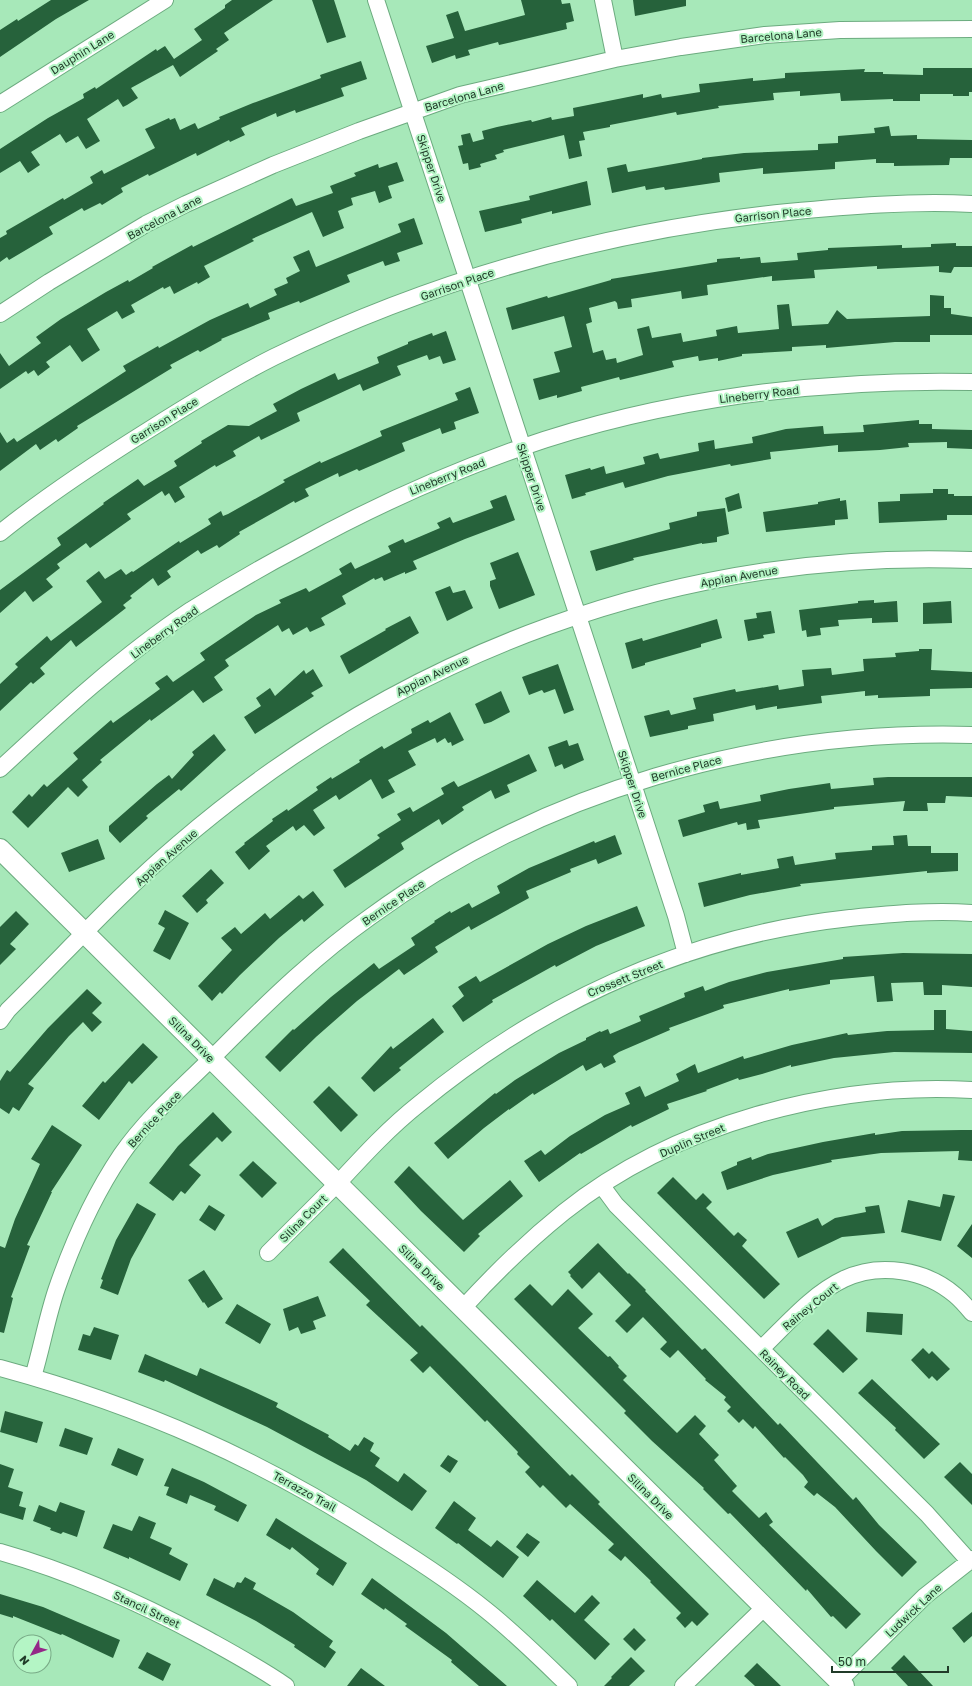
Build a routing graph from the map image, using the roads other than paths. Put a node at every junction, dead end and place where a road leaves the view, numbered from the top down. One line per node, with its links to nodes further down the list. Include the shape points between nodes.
1 (165, 0): 6 (street, Dauphin Lane)
2 (376, 0): 7 (street, Skipper Drive)
3 (603, 0): 5 (street)
4 (972, 28): 5 (street, Barcelona Lane, via 840,30 765,35)
5 (615, 58): 7 (street, Barcelona Lane, via 460,95)
6 (0, 104)
7 (413, 111): 9 (street, Skipper Drive); 10 (street, Barcelona Lane, via 273,165 186,204 146,224)
8 (972, 204): 9 (street, Garrison Place, via 899,204 831,208 670,227 507,267)
9 (468, 280): 12 (street, Skipper Drive); 13 (street, Garrison Place, via 348,325 274,357 229,381 81,472)
10 (0, 314)
11 (972, 382): 12 (street, Lineberry Road, via 856,383 766,392 698,402 631,416)
12 (522, 447): 15 (street, Skipper Drive); 17 (street, Lineberry Road, via 389,500 240,579 151,639 66,708)
13 (0, 533)
14 (972, 560): 15 (street, Appian Avenue, via 874,560 803,565 676,588)
15 (577, 615): 18 (street, Skipper Drive); 21 (street, Appian Avenue, via 480,652 400,691 342,724 244,791 178,844)
16 (972, 735): 18 (street, Bernice Place, via 876,736 816,742 684,767)
17 (0, 769)
18 (633, 784): 22 (street, Skipper Drive); 24 (street, Bernice Place, via 526,826 418,884 324,951 281,989)
19 (0, 849): 21 (street, Silina Drive)
20 (972, 913): 22 (street, Crossett Street, via 908,913 804,923 765,931)
21 (85, 934): 23 (street, Appian Avenue); 24 (street, Silina Drive)
22 (686, 954): 26 (street, Crossett Street, via 609,984 524,1027 469,1064 417,1105)
23 (0, 1021)
24 (212, 1059): 26 (street, Silina Drive); 33 (street, Bernice Place, via 153,1117 122,1154 88,1213 56,1291)
25 (971, 1090): 27 (street, Duplin Street, via 891,1090 791,1106 692,1138 650,1158)
26 (337, 1183): 28 (street, Silina Court); 29 (street, Silina Drive)
27 (602, 1186): 29 (street, Duplin Street, via 531,1240); 31 (street, Rainey Road, via 616,1205)
28 (268, 1253)
29 (463, 1308): 36 (street, Silina Drive)
30 (972, 1313): 31 (street, Rainey Court, via 956,1295 922,1276 896,1270 863,1272 844,1279 825,1291)
31 (761, 1349): 35 (street, Rainey Road)
32 (0, 1368): 33 (street, Terrazzo Trail)
33 (33, 1377): 39 (street, Terrazzo Trail, via 137,1412 209,1441 333,1506 425,1565 486,1610)
34 (0, 1552): 38 (street, Stancil Street, via 75,1577 129,1600 178,1623)
35 (971, 1560): 37 (street, Ludwick Lane, via 925,1596)
36 (765, 1607): 37 (street, Silina Drive); 40 (street)
37 (842, 1683)
38 (286, 1686)
39 (568, 1686)
40 (683, 1686)

